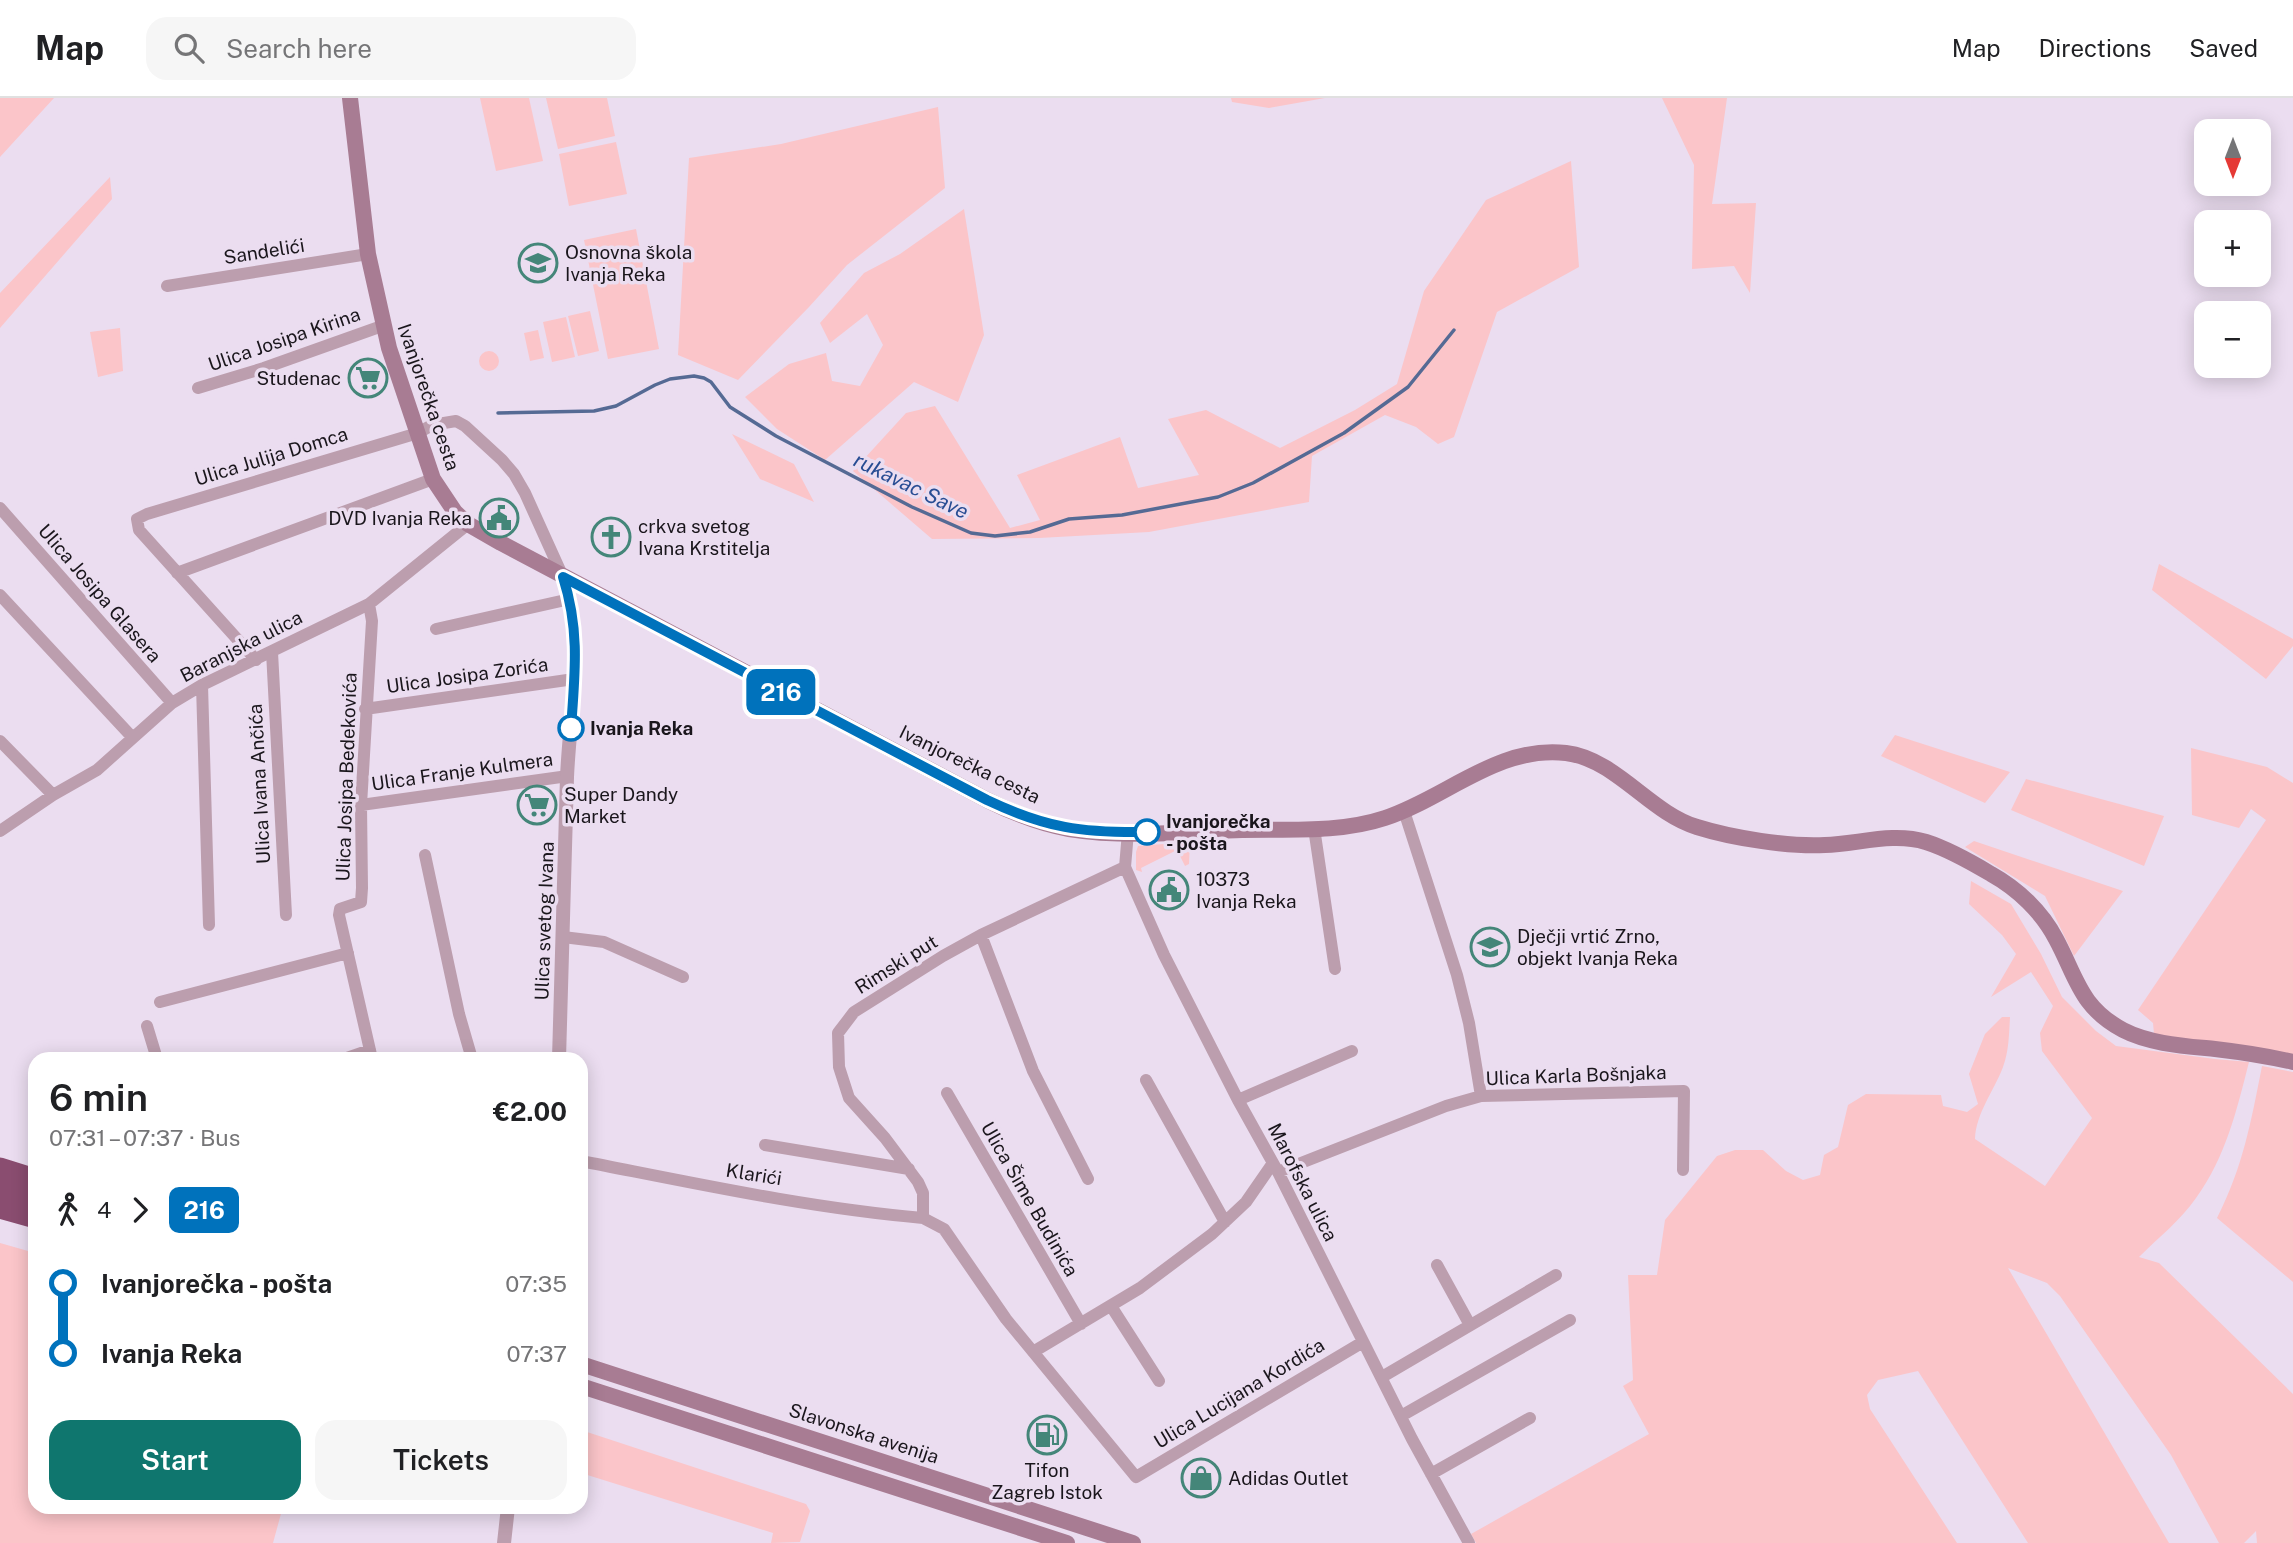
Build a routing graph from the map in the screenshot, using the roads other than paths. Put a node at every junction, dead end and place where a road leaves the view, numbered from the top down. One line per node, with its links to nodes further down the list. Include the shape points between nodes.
1 (350, 98): 2 (main road, Ivanjorečka cesta)
2 (368, 254): 3 (street, Sandelići); 4 (main road, Ivanjorečka cesta)
3 (167, 286)
4 (382, 326): 5 (street, Ulica Josipa Kirina); 6 (main road, Ivanjorečka cesta)
5 (198, 387)
6 (418, 433): 7 (main road, Ivanjorečka cesta); 10 (street, Ulica Julija Domca, via 137,519 139,530); 11 (street, Ulica Julija Domca, via 456,421 475,435 514,474)
7 (433, 479): 9 (main road, Ivanjorečka cesta); 10 (street)
8 (0, 508): 20 (street, Ulica Josipa Glasera)
9 (468, 524): 11 (main road, Ivanjorečka cesta); 14 (street, Baranjska ulica)
10 (177, 573): 17 (street)
11 (563, 577): 13 (street, Ulica svetog Ivana); 30 (main road, Ivanjorečka cesta, via 1004,808 1066,828)
12 (0, 595): 22 (street)
13 (570, 599): 15 (street); 18 (street, Ulica svetog Ivana)
14 (369, 604): 16 (street, Baranjska ulica); 21 (street, Ulica Josipa Bedekovića, via 372,621)
15 (436, 629)
16 (272, 652): 17 (street, Baranjska ulica); 33 (street, Ulica Ivana Ančića)
17 (256, 660): 19 (street, Baranjska ulica)
18 (574, 679): 21 (street, Ulica Josipa Zorića); 24 (street, Ulica svetog Ivana)
19 (202, 685): 20 (street, Baranjska ulica); 34 (street)
20 (172, 703): 22 (street, Baranjska ulica)
21 (365, 709): 26 (street, Ulica Josipa Bedekovića)
22 (132, 737): 25 (street, Baranjska ulica, via 97,771)
23 (0, 741): 25 (street)
24 (568, 776): 26 (street, Ulica Franje Kulmera); 36 (street, Ulica svetog Ivana)
25 (52, 795): 29 (street, Baranjska ulica)
26 (361, 804): 37 (street, Ulica Josipa Bedekovića, via 360,902 340,909 339,915)
27 (1404, 811): 28 (main road, Ivanjorečka cesta, via 1354,825); 47 (main road, Ivanjorečka cesta, via 1506,760 1552,752 1576,755 1604,769 1695,827 1806,845 1897,838 1926,842 1986,871 2027,901 2051,930 2083,995 2124,1030 2168,1043); 50 (street, via 1457,975)
28 (1314, 828): 30 (main road, Ivanjorečka cesta); 38 (street)
29 (0, 831)
30 (1128, 832): 32 (street, Marofska ulica)
31 (425, 855): 45 (street)
32 (1125, 867): 35 (street, Rimski put); 51 (street, Marofska ulica)
33 (286, 915)
34 (209, 925)
35 (981, 935): 56 (street, Rimski put, via 854,1012 838,1033 839,1067 849,1098); 59 (street, via 1033,1071)
36 (563, 937): 39 (street, via 604,942); 46 (street, Ulica svetog Ivana)
37 (348, 953): 40 (street); 44 (street, Ulica Josipa Bedekovića)
38 (1335, 969)
39 (683, 976)
40 (160, 1002)
41 (147, 1026): 43 (street)
42 (1352, 1051): 51 (street)
43 (154, 1052)
44 (371, 1052)
45 (470, 1052)
46 (559, 1052)
47 (2293, 1062)
48 (1146, 1080): 65 (street)
49 (947, 1093): 70 (street, Ulica Šime Budinića)
50 (1482, 1096): 55 (street, Ulica Karla Bošnjaka); 57 (street, Ulica Karla Bošnjaka, via 1684,1091)
51 (1238, 1100): 55 (street, Marofska ulica)
52 (765, 1145): 56 (street)
53 (588, 1162): 64 (street, Klarići, via 718,1188)
54 (0, 1168): 58 (highway)
55 (1276, 1168): 65 (street); 72 (street, Marofska ulica)
56 (909, 1169): 64 (street, Rimski put, via 923,1193)
57 (1683, 1170)
58 (28, 1177)
59 (1088, 1179)
60 (0, 1188): 61 (highway)
61 (28, 1196)
62 (0, 1208): 63 (highway)
63 (28, 1216)
64 (923, 1218): 73 (street, via 944,1229)
65 (1225, 1222): 68 (street)
66 (1437, 1265): 71 (street)
67 (1556, 1275): 71 (street)
68 (1111, 1307): 70 (street); 76 (street)
69 (1570, 1320): 78 (street)
70 (1080, 1324): 73 (street)
71 (1470, 1325): 75 (street)
72 (1363, 1342): 73 (street, Ulica Lucijana Kordića, via 1136,1478); 75 (street, Marofska ulica)
73 (1033, 1352)
74 (588, 1366): 84 (main road, Slavonska avenija)
75 (1382, 1377): 78 (street, Marofska ulica)
76 (1159, 1381)
77 (588, 1388): 83 (main road)
78 (1401, 1416): 80 (street, Marofska ulica)
79 (1530, 1418): 80 (street)
80 (1431, 1474): 85 (street, Marofska ulica)
81 (507, 1514): 82 (street)
82 (504, 1543)
83 (1067, 1543)
84 (1133, 1543)
85 (1469, 1543)

